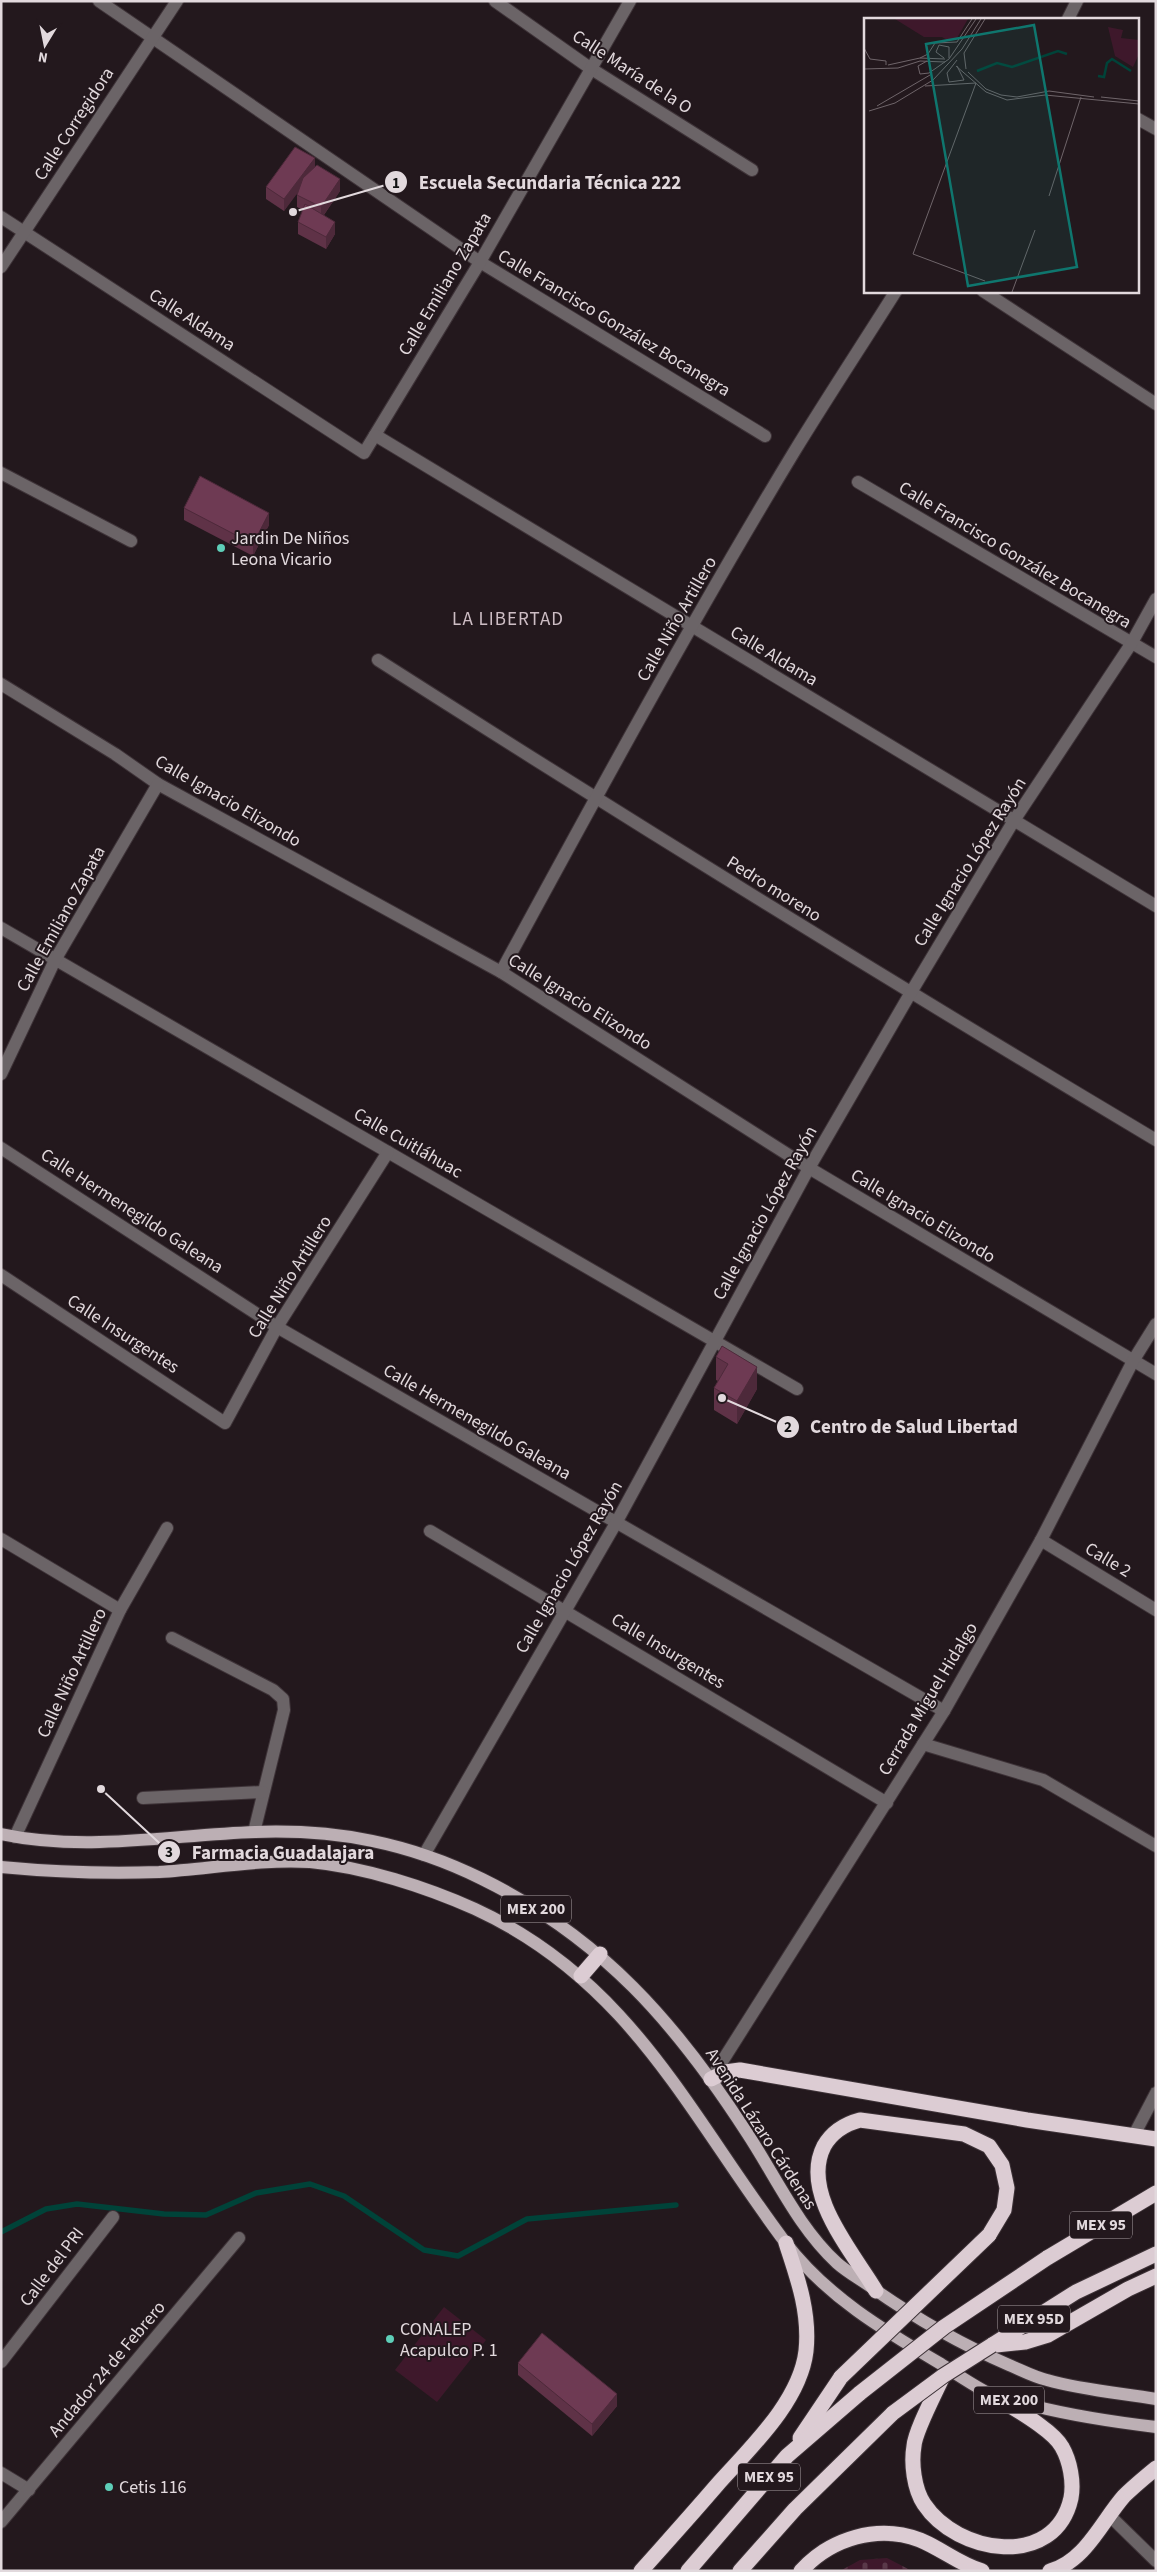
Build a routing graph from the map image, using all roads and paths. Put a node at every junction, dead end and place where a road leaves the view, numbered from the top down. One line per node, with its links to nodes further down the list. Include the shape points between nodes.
1 (99, 1): 7 (street, Calle Francisco González Bocanegra)
2 (177, 1): 7 (street, Calle Corregidora)
3 (495, 1): 8 (street, Calle María de la O)
4 (630, 1): 8 (street, Calle Emiliano Zapata)
5 (1076, 1): 6 (street)
6 (1068, 18)
7 (153, 36): 13 (street, Calle Corregidora); 14 (street, Calle Francisco González Bocanegra)
8 (590, 68): 11 (street, Calle María de la O); 14 (street, Calle Emiliano Zapata)
9 (1140, 120): 10 (street)
10 (1156, 129)
11 (752, 170)
12 (1, 217): 13 (street, Calle Aldama)
13 (24, 232): 15 (street, Calle Corregidora); 21 (street, Calle Aldama)
14 (480, 262): 19 (street, Calle Emiliano Zapata); 20 (street, Calle Francisco González Bocanegra)
15 (1, 267)
16 (895, 292): 26 (street, Calle Niño Artillero, via 794,452)
17 (985, 292): 18 (street)
18 (1156, 404)
19 (375, 435): 21 (street, Calle Emiliano Zapata); 26 (street, Calle Aldama)
20 (765, 436)
21 (364, 453)
22 (1, 473): 24 (street)
23 (858, 482): 27 (street, Calle Francisco González Bocanegra)
24 (131, 541)
25 (1156, 599): 27 (street, Calle Ignacio López Rayón)
26 (692, 627): 32 (street, Calle Niño Artillero); 33 (street, Calle Aldama)
27 (1132, 644): 28 (street, Calle Francisco González Bocanegra); 33 (street, Calle Ignacio López Rayón)
28 (1156, 658)
29 (378, 660): 32 (street, Pedro moreno)
30 (1, 684): 31 (street, Calle Ignacio Elizondo)
31 (158, 784): 36 (street, Calle Emiliano Zapata); 37 (street, Calle Ignacio Elizondo)
32 (595, 799): 37 (street, Calle Niño Artillero); 38 (street, Pedro moreno)
33 (1013, 822): 34 (street, Calle Aldama); 38 (street, Calle Ignacio López Rayón)
34 (1156, 906)
35 (1, 928): 36 (street, Calle Cuitláhuac)
36 (55, 960): 39 (street, Calle Emiliano Zapata); 42 (street, Calle Cuitláhuac)
37 (502, 972): 43 (street, Calle Ignacio Elizondo)
38 (910, 994): 40 (street, Pedro moreno); 43 (street, Calle Ignacio López Rayón)
39 (1, 1074)
40 (1156, 1140)
41 (1, 1148): 46 (street, Calle Hermenegildo Galeana)
42 (388, 1152): 46 (street, Calle Niño Artillero); 47 (street, Calle Cuitláhuac)
43 (808, 1168): 47 (street, Calle Ignacio López Rayón); 48 (street, Calle Ignacio Elizondo)
44 (1, 1275): 51 (street, Calle Insurgentes)
45 (1156, 1324): 48 (street, Cerrada Miguel Hidalgo)
46 (277, 1327): 51 (street, Calle Niño Artillero); 52 (street, Calle Hermenegildo Galeana)
47 (714, 1340): 50 (street, Calle Cuitláhuac); 52 (street, Calle Ignacio López Rayón)
48 (1133, 1361): 49 (street, Calle Ignacio Elizondo); 56 (street, Cerrada Miguel Hidalgo)
49 (1156, 1374)
50 (797, 1389)
51 (225, 1423)
52 (616, 1523): 58 (street, Calle Ignacio López Rayón); 61 (street, Calle Hermenegildo Galeana)
53 (167, 1528): 57 (street, Calle Niño Artillero)
54 (430, 1531): 58 (street, Calle Insurgentes)
55 (1, 1539): 57 (street)
56 (1041, 1540): 59 (street, Calle 2); 61 (street, Cerrada Miguel Hidalgo)
57 (120, 1610): 68 (street, Calle Niño Artillero)
58 (564, 1610): 65 (street, Calle Insurgentes); 70 (street, Calle Ignacio López Rayón)
59 (1156, 1610)
60 (172, 1638): 63 (street, via 273,1690 283,1699 284,1710)
61 (944, 1711): 62 (street, Cerrada Miguel Hidalgo)
62 (923, 1744): 65 (street, Cerrada Miguel Hidalgo); 69 (street, via 1043,1780)
63 (263, 1792): 64 (street); 66 (street)
64 (143, 1798)
65 (887, 1803): 74 (street, Cerrada Miguel Hidalgo)
66 (254, 1832): 68 (main road, Avenida Lázaro Cárdenas / MEX 200, via 129,1842); 70 (main road, Avenida Lázaro Cárdenas / MEX 200, via 351,1836)
67 (1, 1834): 68 (main road, Avenida Lázaro Cárdenas / MEX 200)
68 (15, 1837)
69 (1156, 1846)
70 (424, 1855): 72 (main road, Avenida Lázaro Cárdenas / MEX 200, via 481,1879 535,1908)
71 (1, 1867): 73 (main road, MEX 200, via 60,1873 160,1872 309,1862 349,1868 392,1878 474,1908 517,1931)
72 (600, 1954): 73 (highway); 74 (main road, Avenida Lázaro Cárdenas / MEX 200, via 662,2018)
73 (582, 1976): 81 (main road, MEX 200, via 611,2004 682,2092)
74 (712, 2079): 76 (highway, via 725,2072 740,2070); 84 (main road, Avenida Lázaro Cárdenas / MEX 200, via 802,2224 838,2264)
75 (1156, 2093): 76 (street)
76 (1133, 2137): 77 (highway)
77 (1156, 2139)
78 (1156, 2192): 91 (highway, MEX 95, bridge, via 1047,2258 944,2327)
79 (113, 2217): 86 (street, Calle del PRI)
80 (239, 2238): 94 (street, Andador 24 de Febrero)
81 (786, 2244): 88 (main road, MEX 200, via 826,2287 879,2328); 98 (highway, via 807,2318 806,2353 796,2382 777,2417)
82 (1156, 2254): 85 (highway, MEX 95D, via 1076,2292)
83 (1156, 2276): 85 (highway, via 1048,2335 1025,2342)
84 (876, 2291): 89 (main road, Avenida Lázaro Cárdenas / MEX 200, via 903,2311 969,2348 1046,2380); 91 (highway, bridge, via 824,2207 817,2180 818,2157 829,2138 848,2123 860,2120 964,2134 989,2146 1002,2165 1007,2188 1004,2210 989,2234 842,2377)
85 (992, 2345): 87 (highway, MEX 95, bridge)
86 (1, 2362)
87 (943, 2376): 88 (highway, via 914,2444 914,2475 923,2504 944,2527 970,2540 999,2547 1026,2546 1051,2534 1068,2511 1071,2472 1062,2446 1042,2427); 100 (highway, MEX 95, bridge, via 893,2413 795,2509)
88 (996, 2397): 90 (main road, MEX 200, via 1084,2418)
89 (1156, 2399)
90 (1156, 2427)
91 (787, 2456): 99 (highway, MEX 95)
92 (1156, 2468): 95 (highway, via 1125,2496)
93 (1, 2473): 94 (street)
94 (29, 2490): 96 (street, Andador 24 de Febrero)
95 (1110, 2516): 97 (street); 103 (highway, via 1064,2567)
96 (1, 2522)
97 (1156, 2561)
98 (641, 2571)
99 (688, 2571)
100 (740, 2571)
101 (801, 2571): 102 (highway, via 833,2545 863,2534 889,2533 920,2540 961,2564)
102 (982, 2571)
103 (1050, 2571)

